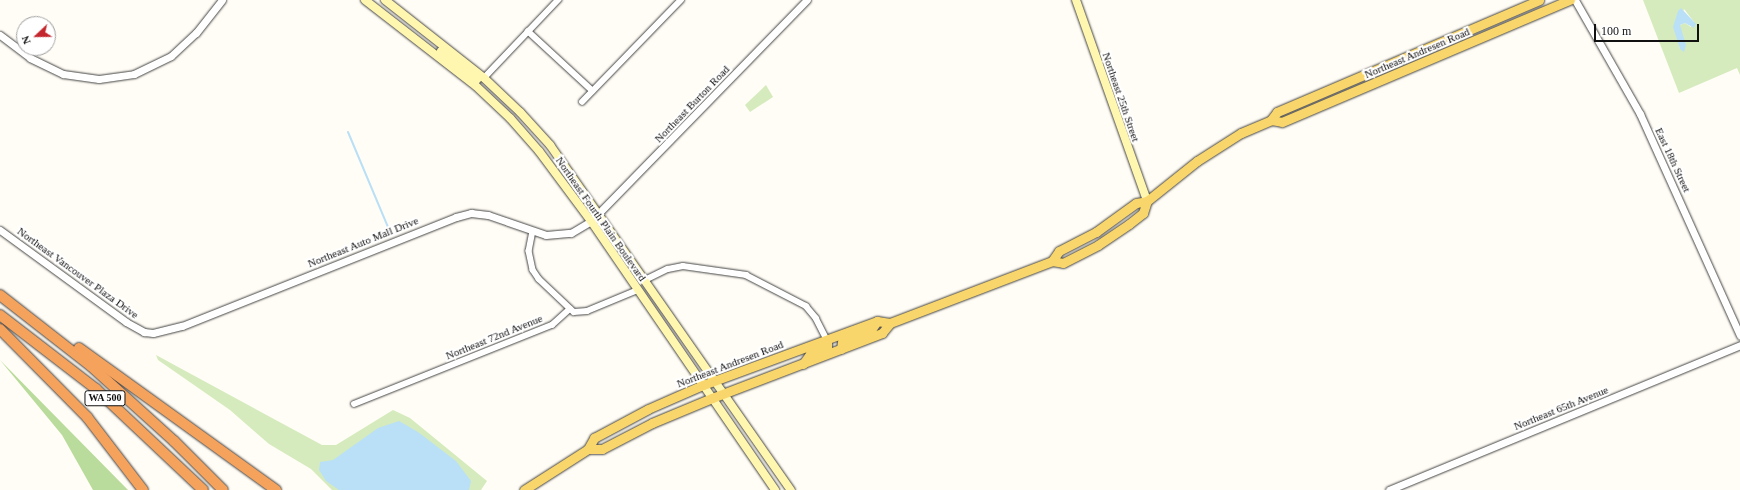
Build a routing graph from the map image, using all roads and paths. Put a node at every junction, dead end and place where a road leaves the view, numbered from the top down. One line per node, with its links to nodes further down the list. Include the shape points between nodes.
1 (222, 0): 12 (street, via 196,33 171,56 134,74 100,79 63,74 30,58)
2 (365, 0): 13 (main road, Northeast Fourth Plain Boulevard)
3 (384, 0): 14 (main road, Northeast Fourth Plain Boulevard)
4 (558, 0): 11 (street)
5 (681, 0): 15 (street)
6 (807, 0): 19 (street, Northeast Burton Road)
7 (1076, 0): 18 (main road, Northeast 25th Street)
8 (1538, 0): 17 (main road, Northeast Andresen Road, via 1277,112)
9 (1570, 0): 17 (main road, Northeast Andresen Road, via 1282,122)
10 (1575, 0): 33 (street, East 18th Street, via 1640,114)
11 (528, 31): 14 (street); 15 (street)
12 (0, 35)
13 (419, 40): 14 (main road, via 428,42 477,79); 20 (main road, Northeast Fourth Plain Boulevard, via 476,86 510,118 557,174)
14 (484, 78): 19 (main road, Northeast Fourth Plain Boulevard, via 537,130)
15 (593, 91): 16 (street)
16 (582, 102)
17 (1271, 120): 18 (main road, Northeast Andresen Road, via 1241,133 1212,151)
18 (1147, 201): 30 (main road, Northeast Andresen Road, via 1143,213 1109,238 1063,263 1052,261)
19 (599, 213): 20 (street, Northeast Burton Road); 23 (main road, Northeast Fourth Plain Boulevard)
20 (591, 221): 22 (street, Northeast Auto Mall Drive, via 562,235 546,235); 24 (main road, Northeast Fourth Plain Boulevard)
21 (0, 230): 32 (street, Northeast Vancouver Plaza Drive, via 126,322)
22 (533, 231): 26 (street, via 529,251 533,270); 32 (street, Northeast Auto Mall Drive, via 488,215 471,213 451,218 166,332)
23 (645, 280): 34 (street, via 668,269 683,266 746,275 806,306 816,318); 38 (main road, Northeast Fourth Plain Boulevard)
24 (638, 290): 26 (street, via 582,312); 39 (main road, Northeast Fourth Plain Boulevard)
25 (0, 295): 29 (highway, WA 500)
26 (570, 309): 42 (street, Northeast 72nd Avenue, via 552,325)
27 (0, 315): 45 (highway, WA 500, via 96,389)
28 (877, 321): 30 (main road, Northeast Andresen Road); 34 (main road, Northeast Andresen Road); 36 (main road, via 871,330 842,342)
29 (38, 323): 46 (highway, WA 500, via 138,408); 47 (highway, via 64,337)
30 (890, 323): 36 (main road, Northeast Andresen Road, via 882,333)
31 (0, 329): 44 (highway, via 87,418)
32 (144, 332)
33 (1740, 335)
34 (827, 340): 37 (main road, via 827,347 810,354); 38 (main road, Northeast Andresen Road)
35 (1740, 345): 51 (street, Northeast 65th Avenue)
36 (841, 349): 37 (main road, Northeast Andresen Road)
37 (803, 364): 40 (main road, Northeast Andresen Road)
38 (716, 382): 39 (main road, Northeast Andresen Road); 40 (main road, Northeast Fourth Plain Boulevard)
39 (703, 385): 41 (main road, Northeast Fourth Plain Boulevard); 43 (main road, Northeast Andresen Road, via 604,432 594,438)
40 (725, 394): 41 (main road, Northeast Andresen Road); 50 (main road, Northeast Fourth Plain Boulevard)
41 (712, 398): 43 (main road, Northeast Andresen Road, via 652,422 602,449); 49 (main road, Northeast Fourth Plain Boulevard)
42 (354, 404)
43 (588, 449): 48 (main road, Northeast Andresen Road)
44 (143, 490)
45 (203, 490)
46 (223, 490)
47 (276, 490)
48 (524, 490)
49 (775, 490)
50 (791, 490)
51 (1389, 490)

